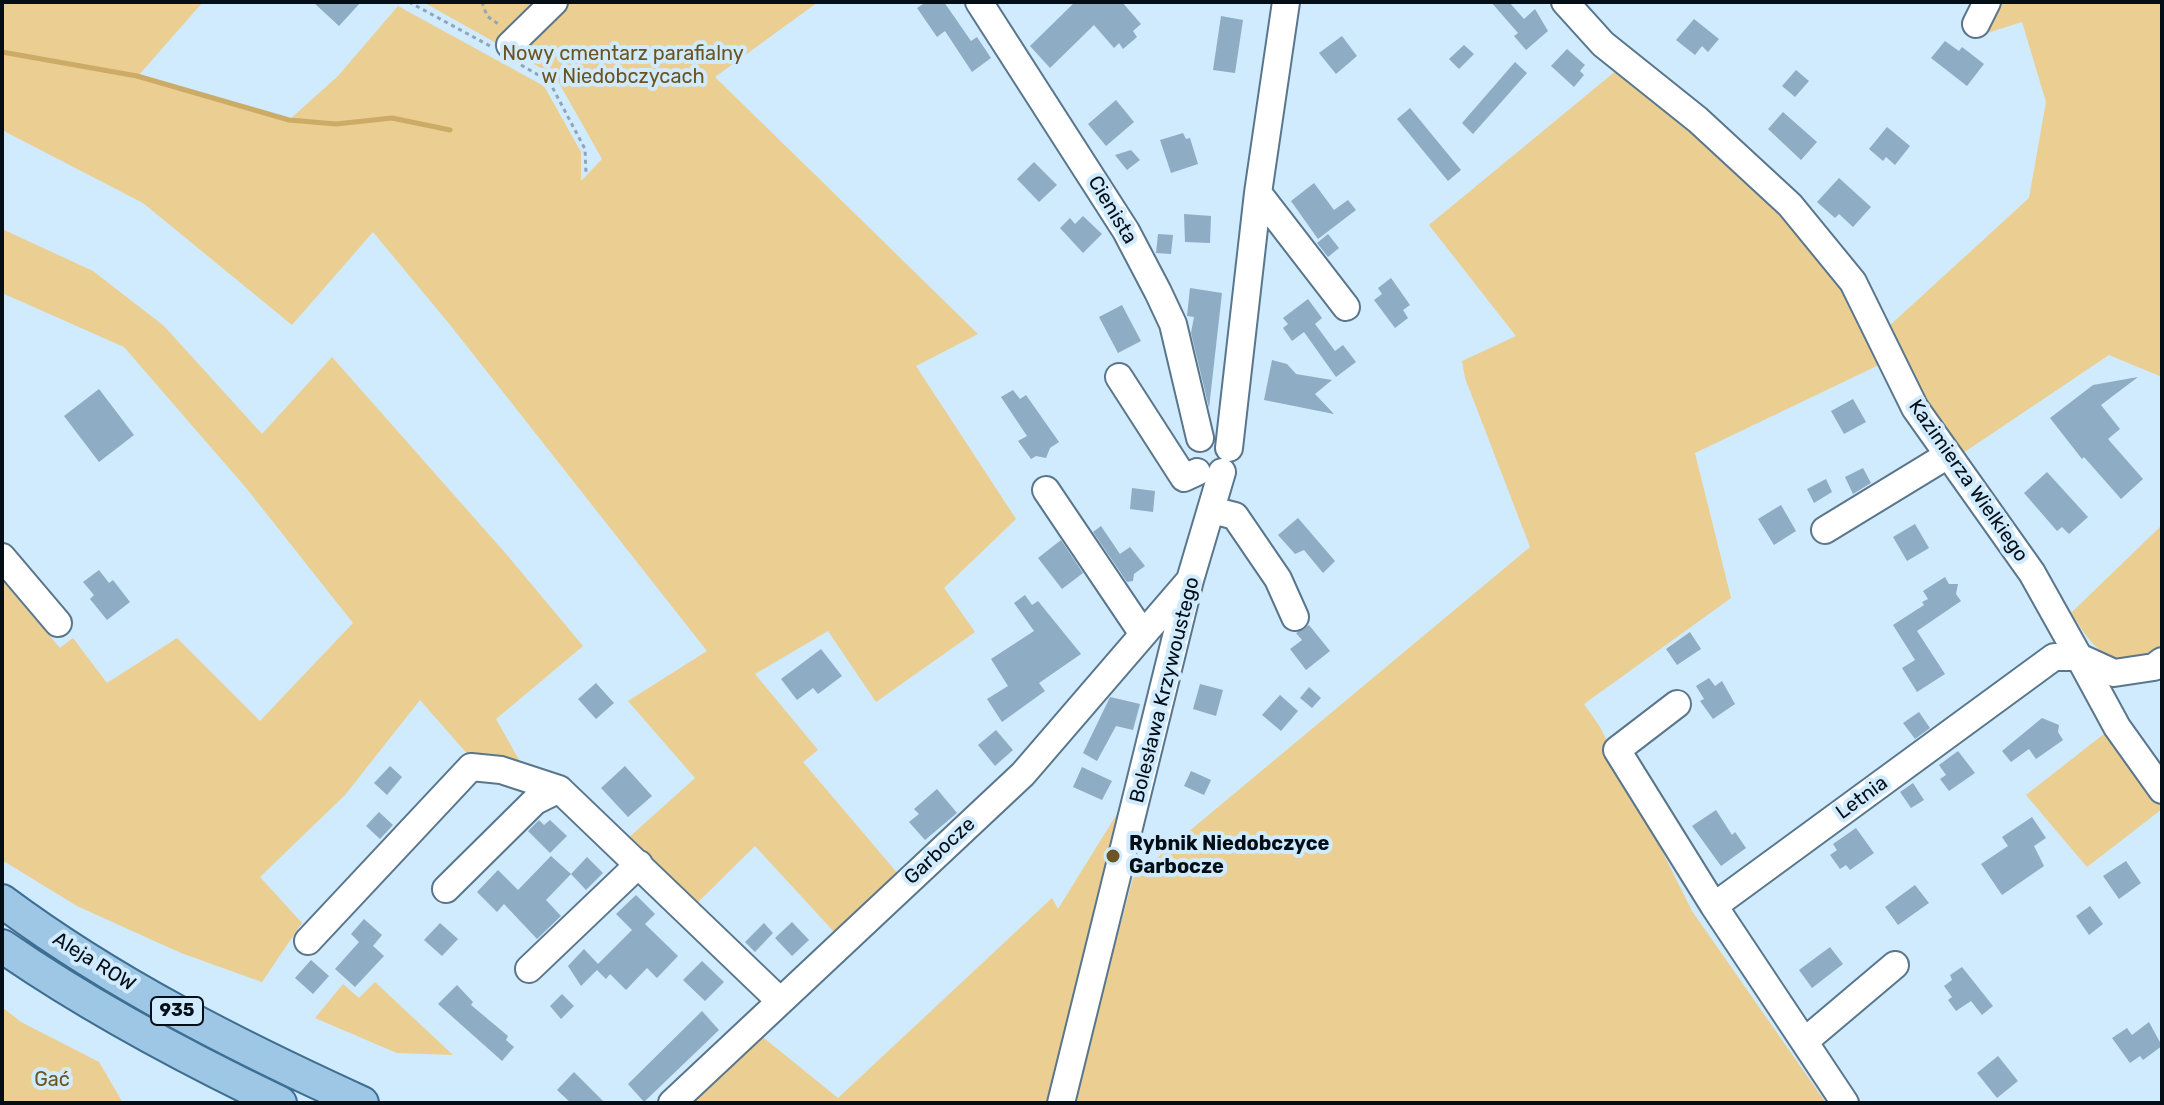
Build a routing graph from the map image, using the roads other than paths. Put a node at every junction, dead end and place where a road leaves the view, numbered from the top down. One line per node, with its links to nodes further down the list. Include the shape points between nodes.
1 (554, 2): 5 (street)
2 (979, 2): 9 (street, Cienista, via 1126,231 1158,292 1173,324)
3 (1286, 2): 6 (street, Bolesława Krzywoustego)
4 (1565, 2): 10 (street, Kazimierza Wielkiego, via 1603,44 1698,120 1790,205 1853,282 1915,408)
5 (508, 48)
6 (1258, 193): 7 (street); 9 (street, Bolesława Krzywoustego, via 1236,385)
7 (1346, 307)
8 (1119, 377): 9 (street, via 1184,478)
9 (1212, 453): 12 (street, Bolesława Krzywoustego)
10 (1948, 455): 13 (street); 19 (street, Kazimierza Wielkiego, via 2032,573)
11 (1046, 490): 18 (street)
12 (1212, 510): 15 (street, Bolesława Krzywoustego); 16 (street, via 1235,516 1278,579)
13 (1825, 530)
14 (2, 557): 17 (street)
15 (1190, 580): 18 (street, Garbocze); 37 (street, Bolesława Krzywoustego)
16 (1295, 617)
17 (58, 623)
18 (1143, 634): 32 (street, Garbocze, via 1023,774)
19 (2079, 657): 20 (street, via 2114,673); 23 (street, via 2117,727); 27 (street, Letnia, via 2054,657)
20 (2162, 661)
21 (1677, 704): 27 (street, via 1617,750)
22 (559, 789): 24 (street); 25 (street, via 535,801); 28 (street, via 501,770 471,767)
23 (2162, 790)
24 (639, 864): 31 (street); 32 (street)
25 (446, 889)
26 (2, 901): 35 (main road, Aleja ROW / 935, via 114,977 267,1060)
27 (1714, 906): 33 (street)
28 (308, 941)
29 (2, 946): 34 (main road, Aleja ROW / 935, via 72,993)
30 (1895, 965): 33 (street)
31 (529, 969)
32 (779, 1000): 36 (street, Garbocze)
33 (1805, 1041): 38 (street)
34 (280, 1103)
35 (362, 1103)
36 (672, 1103)
37 (1061, 1103)
38 (1845, 1103)

